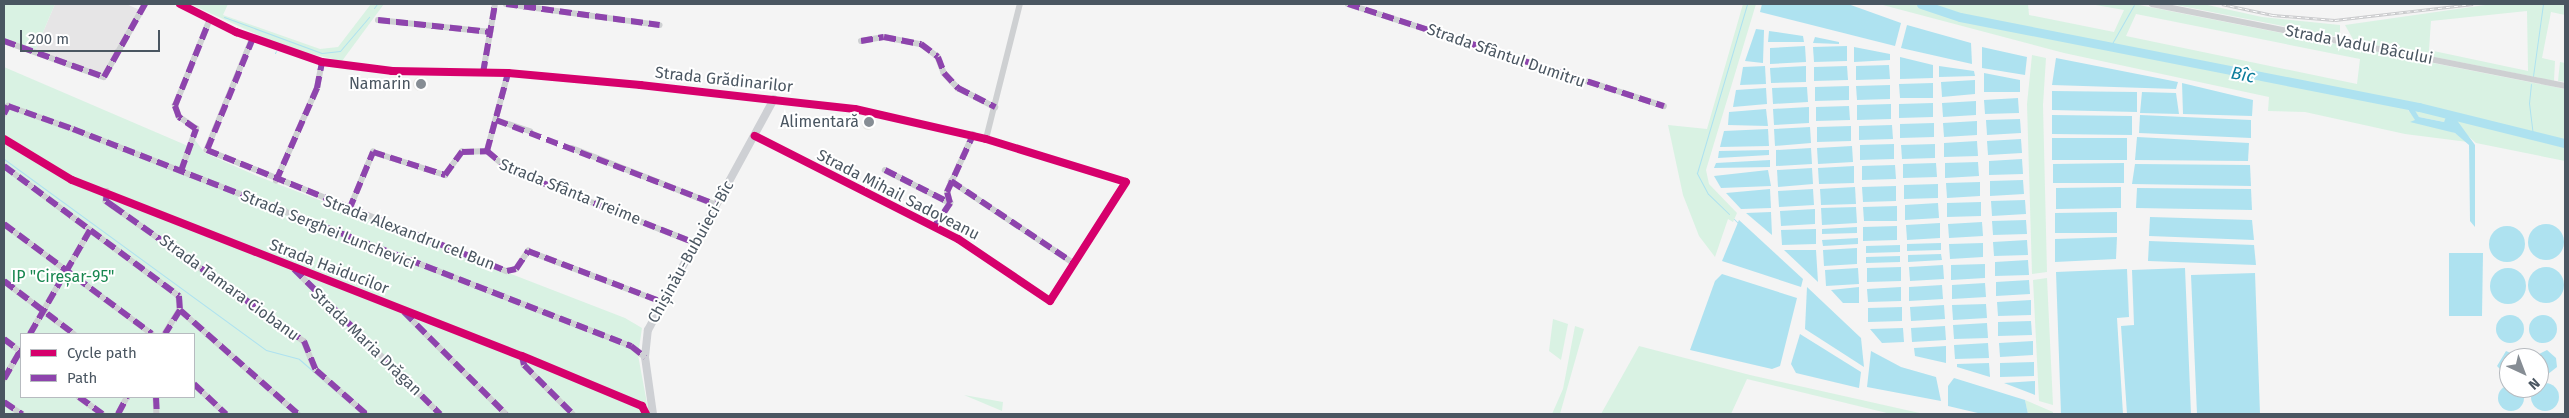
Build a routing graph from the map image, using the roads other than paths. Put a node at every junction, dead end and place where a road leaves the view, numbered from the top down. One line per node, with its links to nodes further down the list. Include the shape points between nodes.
1 (145, 4): 13 (street, via 104,77)
2 (180, 4): 8 (street, Strada Grădinarilor)
3 (495, 4): 11 (street)
4 (506, 4): 10 (street)
5 (1020, 4): 21 (street)
6 (1348, 4): 20 (street, Strada Sfântul Dumitru)
7 (2152, 4): 18 (street, Strada Vadul Bâcului)
8 (210, 19): 12 (street, Strada Grădinarilor); 32 (street, via 175,106 179,117 196,129)
9 (378, 20): 11 (street)
10 (660, 25)
11 (490, 32): 17 (street)
12 (253, 38): 15 (street, Strada Grădinarilor); 34 (street, Strada Alexandru cel Bun, via 206,148)
13 (4, 41)
14 (861, 41): 21 (street, via 884,36 921,44 938,57 944,72 958,88)
15 (322, 62): 17 (street, Strada Grădinarilor, via 392,71); 34 (street, via 313,96)
16 (508, 73): 17 (street, Strada Grădinarilor); 19 (street, Strada Grădinarilor); 23 (street)
17 (483, 74)
18 (2565, 86)
19 (774, 99): 25 (street, Strada Grădinarilor, via 888,116); 26 (street, Chișinău-Bubuieci-Bîc)
20 (1664, 106)
21 (994, 107): 28 (street)
22 (4, 114): 32 (street, Strada Serghei Lunchevici, via 8,106)
23 (496, 120): 24 (street); 30 (street)
24 (530, 131)
25 (973, 135): 28 (street, Strada Grădinarilor); 35 (street)
26 (755, 136): 38 (street, Chișinău-Bubuieci-Bîc); 41 (street, Strada Mihail Sadoveanu)
27 (4, 139): 36 (street, Strada Haiducilor, via 72,180)
28 (986, 139): 44 (street, Strada Grădinarilor, via 1126,182)
29 (572, 148): 38 (street)
30 (487, 152): 39 (street, Strada Sfânta Treime, via 462,152 445,175 373,152); 43 (street, Strada Sfânta Treime, via 510,170)
31 (4, 166): 42 (street)
32 (180, 170): 61 (street, Strada Serghei Lunchevici, via 631,346)
33 (885, 170): 37 (street)
34 (276, 181): 39 (street, Strada Alexandru cel Bun)
35 (951, 181): 37 (street, via 946,192); 44 (street)
36 (107, 191): 45 (street, Strada Haiducilor); 74 (street, Strada Tamara Ciobanu, via 106,201 304,341 316,370)
37 (950, 203): 41 (street)
38 (717, 205): 43 (street, Chișinău-Bubuieci-Bîc)
39 (349, 210): 48 (street, Strada Alexandru cel Bun, via 507,271 516,269 528,251)
40 (4, 224): 46 (street)
41 (934, 227): 49 (street, Strada Mihail Sadoveanu)
42 (90, 230): 46 (street); 50 (street, via 179,296)
43 (695, 243): 48 (street, Chișinău-Bubuieci-Bîc)
44 (1072, 262): 49 (street, Strada Grădinarilor)
45 (294, 269): 51 (street, Strada Haiducilor); 75 (street, Strada Maria Drăgan)
46 (66, 271): 52 (street); 55 (street)
47 (4, 281): 52 (street)
48 (662, 302): 61 (street, Chișinău-Bubuieci-Bîc, via 648,330)
49 (1050, 302)
50 (180, 310): 56 (street); 73 (street)
51 (402, 310): 60 (street, Strada Haiducilor); 76 (street)
52 (44, 311): 53 (street); 54 (street)
53 (31, 333)
54 (73, 333)
55 (151, 333)
56 (166, 333)
57 (4, 339): 58 (street)
58 (20, 350)
59 (20, 353): 62 (street)
60 (522, 356): 77 (street, via 524,366); 78 (street, Strada Haiducilor, via 642,406)
61 (645, 357): 79 (street, Chișinău-Bubuieci-Bîc)
62 (4, 380)
63 (195, 385): 72 (street)
64 (80, 398): 69 (street)
65 (126, 398): 70 (street)
66 (156, 398): 71 (street)
67 (4, 402): 68 (street)
68 (22, 414)
69 (102, 414)
70 (118, 414)
71 (157, 414)
72 (226, 414)
73 (298, 414)
74 (366, 414)
75 (440, 414)
76 (506, 414)
77 (573, 414)
78 (646, 414)
79 (653, 414)

